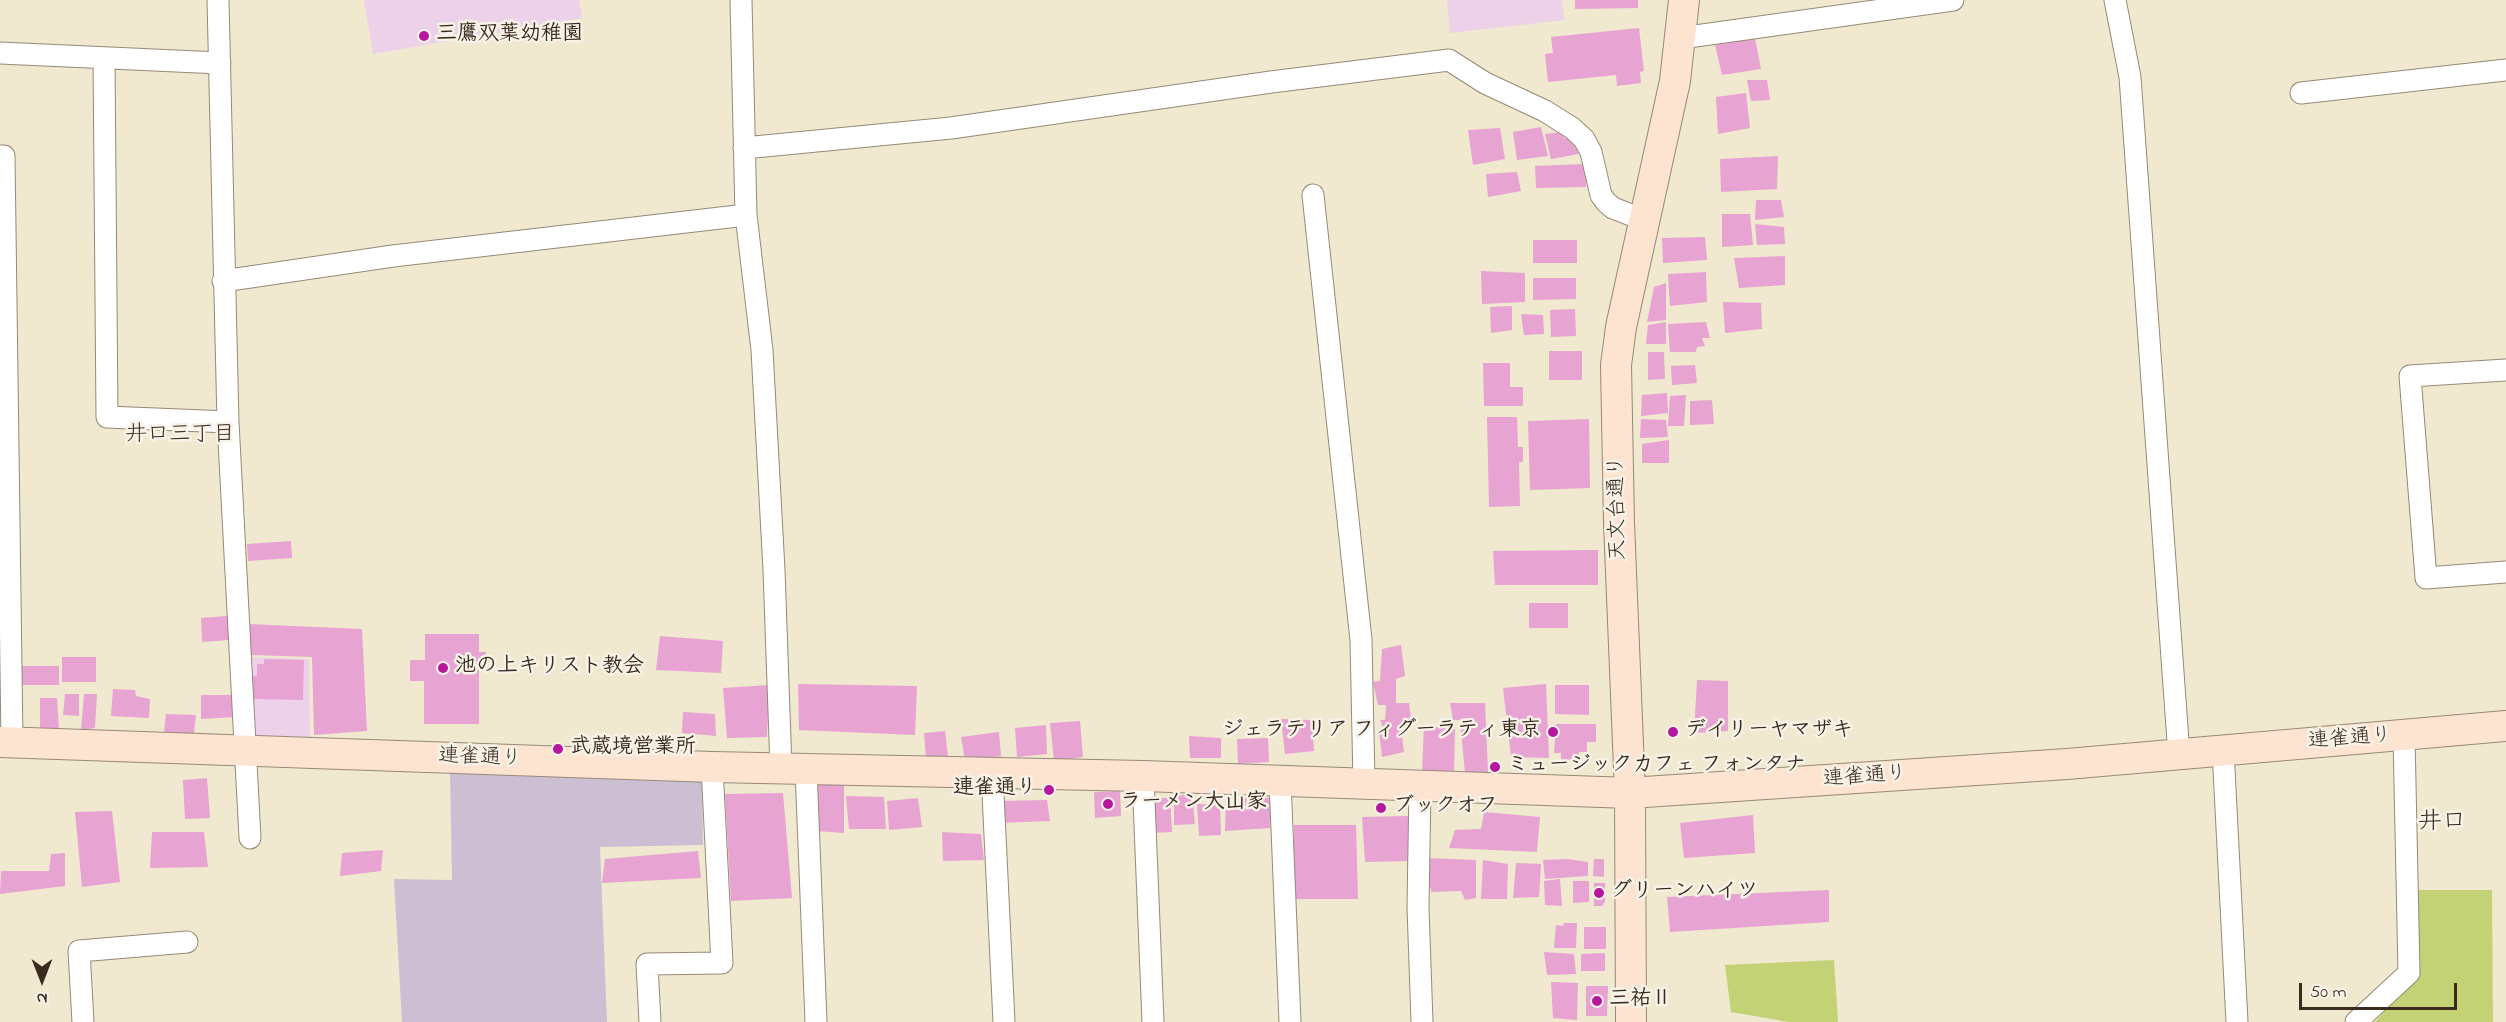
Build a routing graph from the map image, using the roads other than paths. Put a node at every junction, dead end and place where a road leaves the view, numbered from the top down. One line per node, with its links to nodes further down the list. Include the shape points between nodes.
1 (218, 0): 9 (street)
2 (741, 0): 12 (street)
3 (1684, 0): 6 (main road, 天文台通り)
4 (1953, 0): 6 (street)
5 (2115, 0): 26 (street, via 2130,77)
6 (1681, 38): 16 (main road, 天文台通り)
7 (0, 53): 8 (street)
8 (104, 58): 9 (street); 19 (street, via 107,417)
9 (220, 63): 17 (street)
10 (2506, 70): 11 (street)
11 (2301, 93)
12 (744, 148): 15 (street); 16 (street, via 951,128 1449,60 1572,128 1591,152 1605,202)
13 (0, 156): 23 (street, via 4,156)
14 (1313, 195): 32 (street, via 1361,640)
15 (746, 215): 17 (street); 28 (street, via 762,350 774,570)
16 (1644, 220): 34 (main road, 天文台通り, via 1616,365)
17 (223, 280): 19 (street)
18 (2506, 370): 20 (street, via 2410,376 2426,578)
19 (228, 422): 24 (street)
20 (2506, 572)
21 (2506, 726): 22 (main road, 連雀通り)
22 (2404, 736): 25 (main road, 連雀通り); 46 (street, via 2409,973)
23 (6, 742): 24 (main road, 連雀通り)
24 (245, 750): 27 (main road, 連雀通り); 35 (street)
25 (2223, 750): 26 (main road, 連雀通り); 45 (street)
26 (2179, 755): 34 (main road, 連雀通り)
27 (712, 767): 28 (main road, 連雀通り); 38 (street, via 722,963 646,964)
28 (793, 768): 29 (main road, 連雀通り); 39 (street)
29 (992, 774): 30 (main road, 連雀通り); 40 (street)
30 (1143, 776): 31 (main road, 連雀通り); 41 (street)
31 (1280, 781): 32 (main road, 連雀通り); 42 (street)
32 (1364, 783): 33 (main road, 連雀通り)
33 (1420, 786): 34 (main road, 連雀通り); 43 (street, via 1418,907)
34 (1630, 793): 44 (main road, 天文台通り)
35 (250, 838)
36 (187, 942): 37 (street, via 79,951)
37 (78, 1022)
38 (650, 1022)
39 (816, 1022)
40 (1004, 1022)
41 (1153, 1022)
42 (1290, 1022)
43 (1422, 1022)
44 (1631, 1022)
45 (2237, 1022)
46 (2356, 1022)

